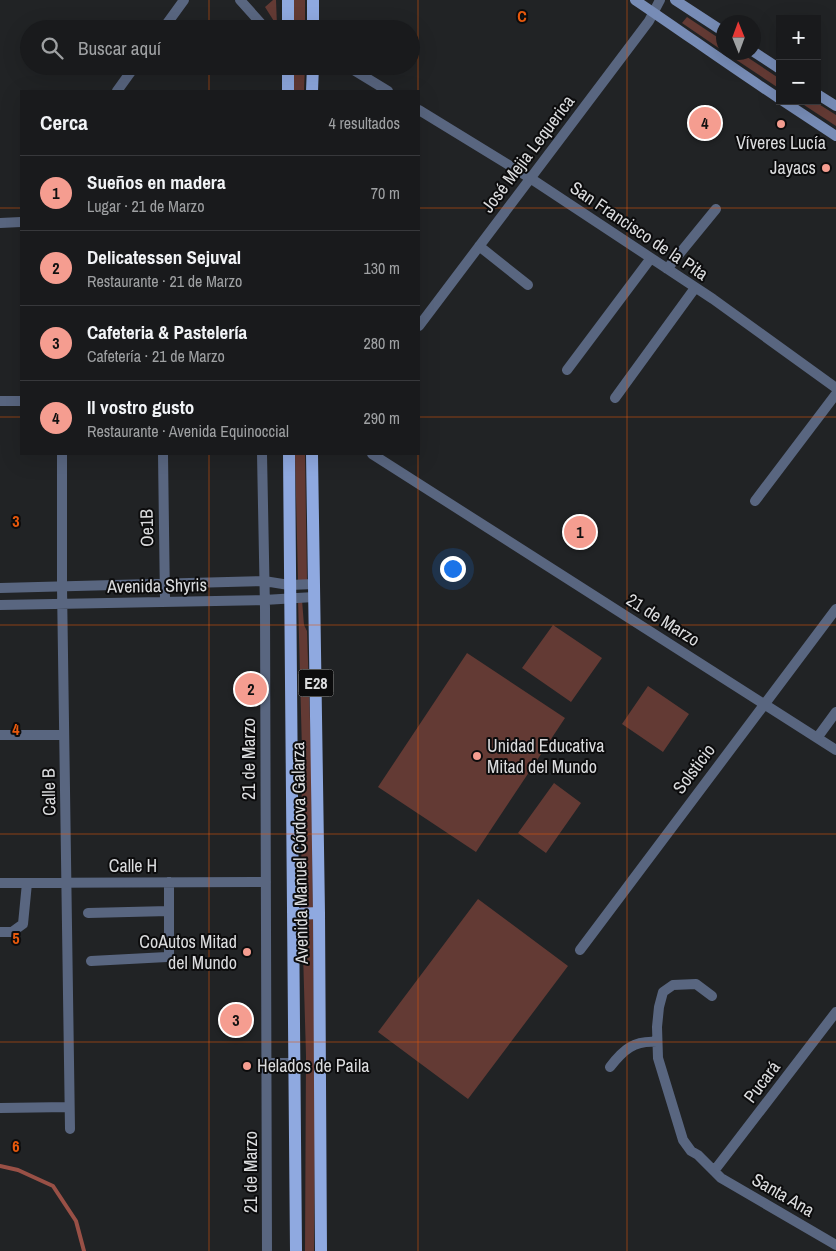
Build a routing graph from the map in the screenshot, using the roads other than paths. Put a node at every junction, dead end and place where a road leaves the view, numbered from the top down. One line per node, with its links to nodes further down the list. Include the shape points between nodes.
1 (184, 0): 9 (street)
2 (242, 0): 10 (street)
3 (288, 0): 11 (main road)
4 (313, 0): 12 (main road)
5 (636, 0): 8 (main road)
6 (660, 0): 8 (street, José Mejia Lequerica)
7 (675, 0): 13 (main road)
8 (654, 12): 24 (main road); 30 (street, José Mejia Lequerica)
9 (170, 20)
10 (259, 20)
11 (288, 20)
12 (313, 20)
13 (716, 27)
14 (761, 57): 15 (main road)
15 (776, 66)
16 (129, 75): 20 (street)
17 (287, 75): 21 (main road)
18 (313, 75): 22 (main road)
19 (362, 75): 23 (street)
20 (118, 90)
21 (288, 90)
22 (312, 90)
23 (386, 90)
24 (776, 97)
25 (821, 97): 27 (main road)
26 (789, 105): 29 (main road)
27 (836, 106)
28 (420, 111): 30 (street, San Francisco de la Pita)
29 (836, 136)
30 (530, 178): 34 (street, José Mejia Lequerica); 35 (street, San Francisco de la Pita)
31 (716, 209): 36 (street)
32 (20, 222): 33 (street)
33 (0, 223)
34 (479, 246): 37 (street); 39 (street, José Mejia Lequerica)
35 (651, 258): 36 (street, San Francisco de la Pita); 40 (street)
36 (667, 269): 38 (street, San Francisco de la Pita)
37 (528, 285)
38 (695, 288): 41 (street, San Francisco de la Pita); 43 (street)
39 (420, 325)
40 (566, 370)
41 (836, 388)
42 (836, 394): 52 (street)
43 (615, 398)
44 (20, 400): 45 (street)
45 (0, 401)
46 (62, 455): 55 (street, Calle B)
47 (163, 455): 54 (street, Oe1B)
48 (262, 455): 53 (street, 21 de Marzo)
49 (289, 455): 57 (main road, Avenida Manuel Córdova Galarza / E28)
50 (312, 455): 58 (main road, Avenida Manuel Córdova Galarza / E28)
51 (374, 455): 64 (street, 21 de Marzo)
52 (755, 501)
53 (264, 581): 54 (street, Avenida Shyris); 57 (street, Avenida Shyris); 59 (street, 21 de Marzo)
54 (164, 584): 55 (street, Avenida Shyris); 60 (street, Oe1B)
55 (62, 587): 56 (street, Avenida Shyris); 61 (street, Calle B)
56 (0, 588)
57 (290, 591): 58 (street, Avenida Shyris); 59 (street, Avenida Shyris); 78 (main road, Avenida Manuel Córdova Galarza / E28)
58 (314, 591): 77 (main road, Avenida Manuel Córdova Galarza / E28)
59 (264, 600): 60 (street, Avenida Shyris); 71 (street, 21 de Marzo)
60 (165, 602): 61 (street, Avenida Shyris)
61 (63, 604): 62 (street, Avenida Shyris); 67 (street, Calle B)
62 (0, 605)
63 (836, 608): 64 (street, Solsticio)
64 (763, 704): 68 (street, 21 de Marzo); 80 (street, Solsticio)
65 (836, 712): 68 (street)
66 (1, 735): 67 (street)
67 (64, 735): 74 (street, Calle B)
68 (817, 738): 69 (street, 21 de Marzo)
69 (836, 750)
70 (168, 882): 71 (street, Calle H); 74 (street, Calle H); 75 (street)
71 (266, 882): 85 (street, 21 de Marzo)
72 (0, 883): 73 (street, Calle H)
73 (27, 883): 74 (street, Calle H); 79 (street, via 23,924 12,932)
74 (66, 883): 88 (street, Calle B)
75 (169, 911): 76 (street); 81 (street, via 167,957)
76 (88, 913)
77 (319, 913): 78 (main road); 95 (main road, Avenida Manuel Córdova Galarza / E28)
78 (294, 914): 86 (main road, Avenida Manuel Córdova Galarza / E28)
79 (0, 932)
80 (580, 950)
81 (91, 961)
82 (712, 996): 84 (street, Santa Ana, via 696,984 673,984 663,992)
83 (836, 1012): 91 (street, Pucará)
84 (657, 1042): 87 (street, via 637,1044); 91 (street, Santa Ana, via 658,1058 683,1140)
85 (267, 1063): 86 (street); 93 (street, 21 de Marzo)
86 (295, 1063): 94 (main road, Avenida Manuel Córdova Galarza / E28)
87 (610, 1067)
88 (69, 1107): 89 (street); 90 (street, Calle B)
89 (0, 1108)
90 (70, 1129)
91 (714, 1171): 92 (street, Santa Ana)
92 (836, 1245)
93 (267, 1251)
94 (296, 1251)
95 (321, 1251)

